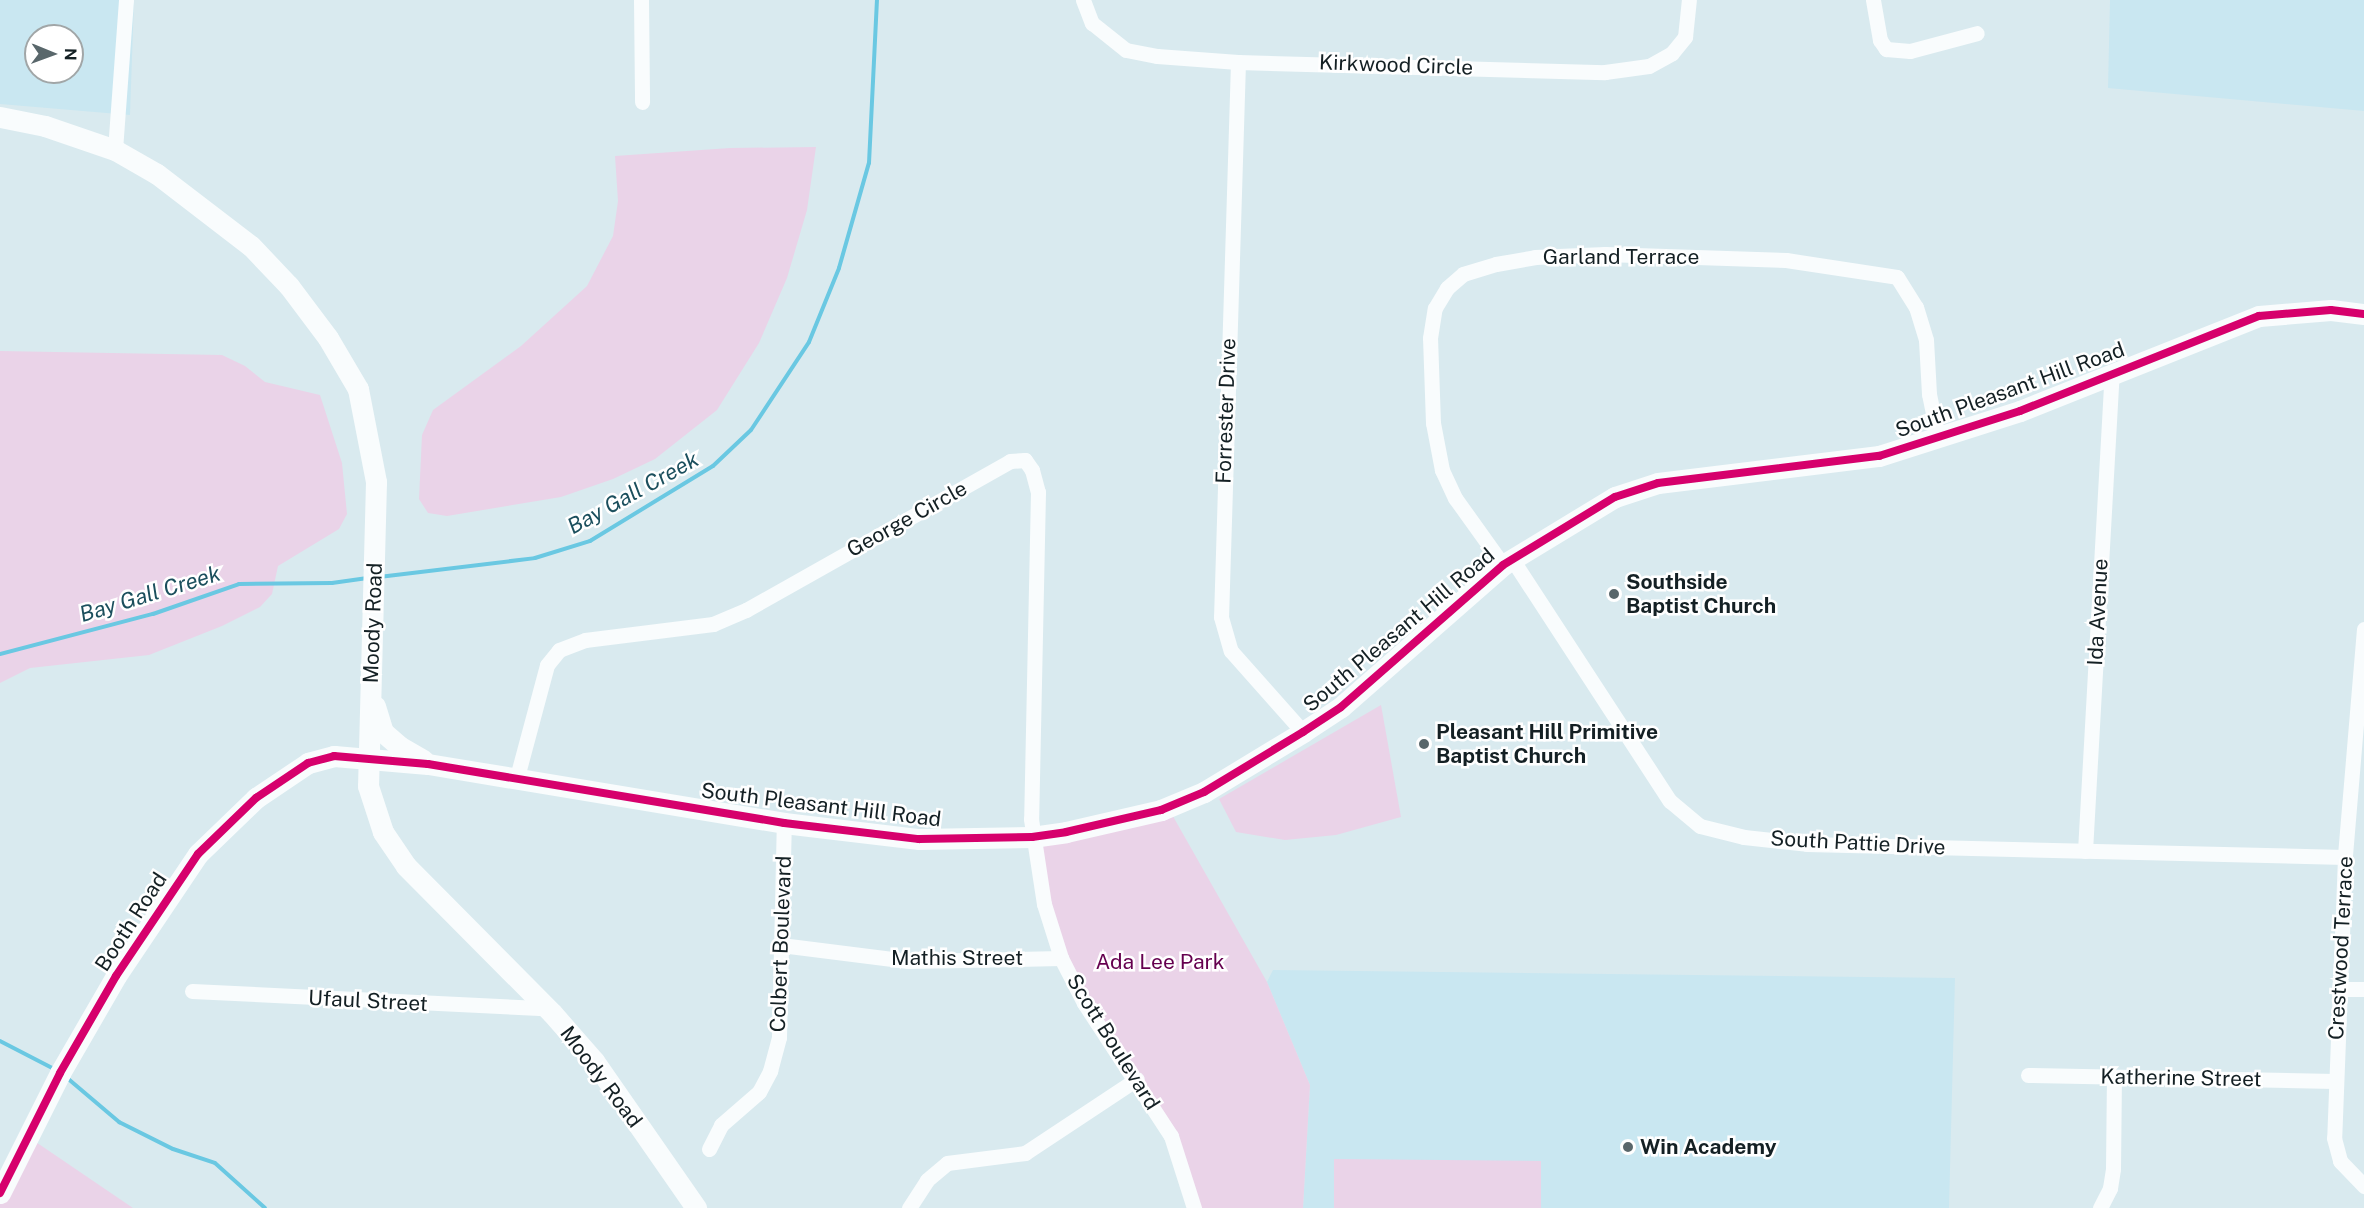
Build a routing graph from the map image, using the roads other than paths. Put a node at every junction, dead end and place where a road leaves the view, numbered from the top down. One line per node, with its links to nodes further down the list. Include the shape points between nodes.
1 (126, 0): 10 (street)
2 (641, 0): 8 (street)
3 (1083, 0): 7 (street, Kirkwood Circle, via 1092,23 1126,50)
4 (1689, 0): 7 (street, Kirkwood Circle, via 1684,37 1672,53 1649,66 1630,70)
5 (1873, 0): 6 (street, via 1880,40 1886,49 1910,51)
6 (1977, 33)
7 (1238, 62): 17 (street, Forrester Drive, via 1221,617 1231,651)
8 (642, 102)
9 (0, 117): 10 (street, Moody Road, via 45,126)
10 (115, 150): 16 (street, Moody Road, via 157,174 251,246 289,286 328,338 358,389 376,482)
11 (2364, 314): 12 (street, South Pleasant Hill Road, via 2331,310 2259,315)
12 (2112, 374): 13 (street, South Pleasant Hill Road); 23 (street, Ida Avenue)
13 (1938, 438): 14 (street, South Pleasant Hill Road, via 1879,456 1658,483 1615,497); 14 (street, Garland Terrace, via 1929,394 1926,340 1916,307 1897,277 1786,260 1605,254 1535,257 1485,267 1463,274 1447,288 1435,308 1430,338 1433,423 1442,470 1455,498)
14 (1508, 562): 17 (street, South Pleasant Hill Road, via 1341,707); 23 (street, South Pattie Drive, via 1670,801 1700,826 1744,837 1808,844)
15 (2364, 629): 24 (street, Crestwood Terrace)
16 (371, 687): 18 (street, Moody Road); 19 (street, via 383,732)
17 (1303, 732): 22 (street, South Pleasant Hill Road, via 1204,792 1161,810)
18 (369, 758): 19 (street, South Pleasant Hill Road); 30 (street, Moody Road, via 368,786 374,808 395,852); 37 (street, Booth Road, via 334,756 308,763 256,798 198,854 116,976 60,1073)
19 (428, 764): 20 (street, South Pleasant Hill Road)
20 (517, 777): 21 (street, South Pleasant Hill Road); 22 (street, George Circle, via 547,665 559,650 585,640 713,624 746,610 1010,461 1024,460 1032,470 1038,492)
21 (784, 823): 22 (street, South Pleasant Hill Road, via 919,839); 25 (street, Colbert Boulevard)
22 (1032, 837): 26 (street, Scott Boulevard, via 1044,904)
23 (2085, 851): 24 (street, South Pattie Drive)
24 (2345, 857): 27 (street, Crestwood Terrace)
25 (781, 945): 26 (street, Mathis Street, via 908,962); 35 (street, Colbert Boulevard, via 779,1037 770,1071 759,1092 721,1125)
26 (1061, 958): 33 (street, Scott Boulevard, via 1091,1015)
27 (2340, 989): 28 (street); 34 (street, Crestwood Terrace)
28 (2364, 989)
29 (192, 991): 30 (street, Ufaul Street)
30 (545, 1008): 38 (street, Moody Road, via 594,1061)
31 (2028, 1075): 32 (street, Katherine Street)
32 (2114, 1077): 34 (street, Katherine Street); 41 (street, via 2113,1169 2110,1188)
33 (1137, 1079): 39 (street, via 1025,1154 947,1163 927,1180); 40 (street, Scott Boulevard, via 1171,1136)
34 (2335, 1081): 36 (street, Crestwood Terrace, via 2334,1138 2340,1161)
35 (709, 1149)
36 (2364, 1186)
37 (0, 1192)
38 (696, 1208)
39 (909, 1208)
40 (1194, 1208)
41 (2100, 1208)

